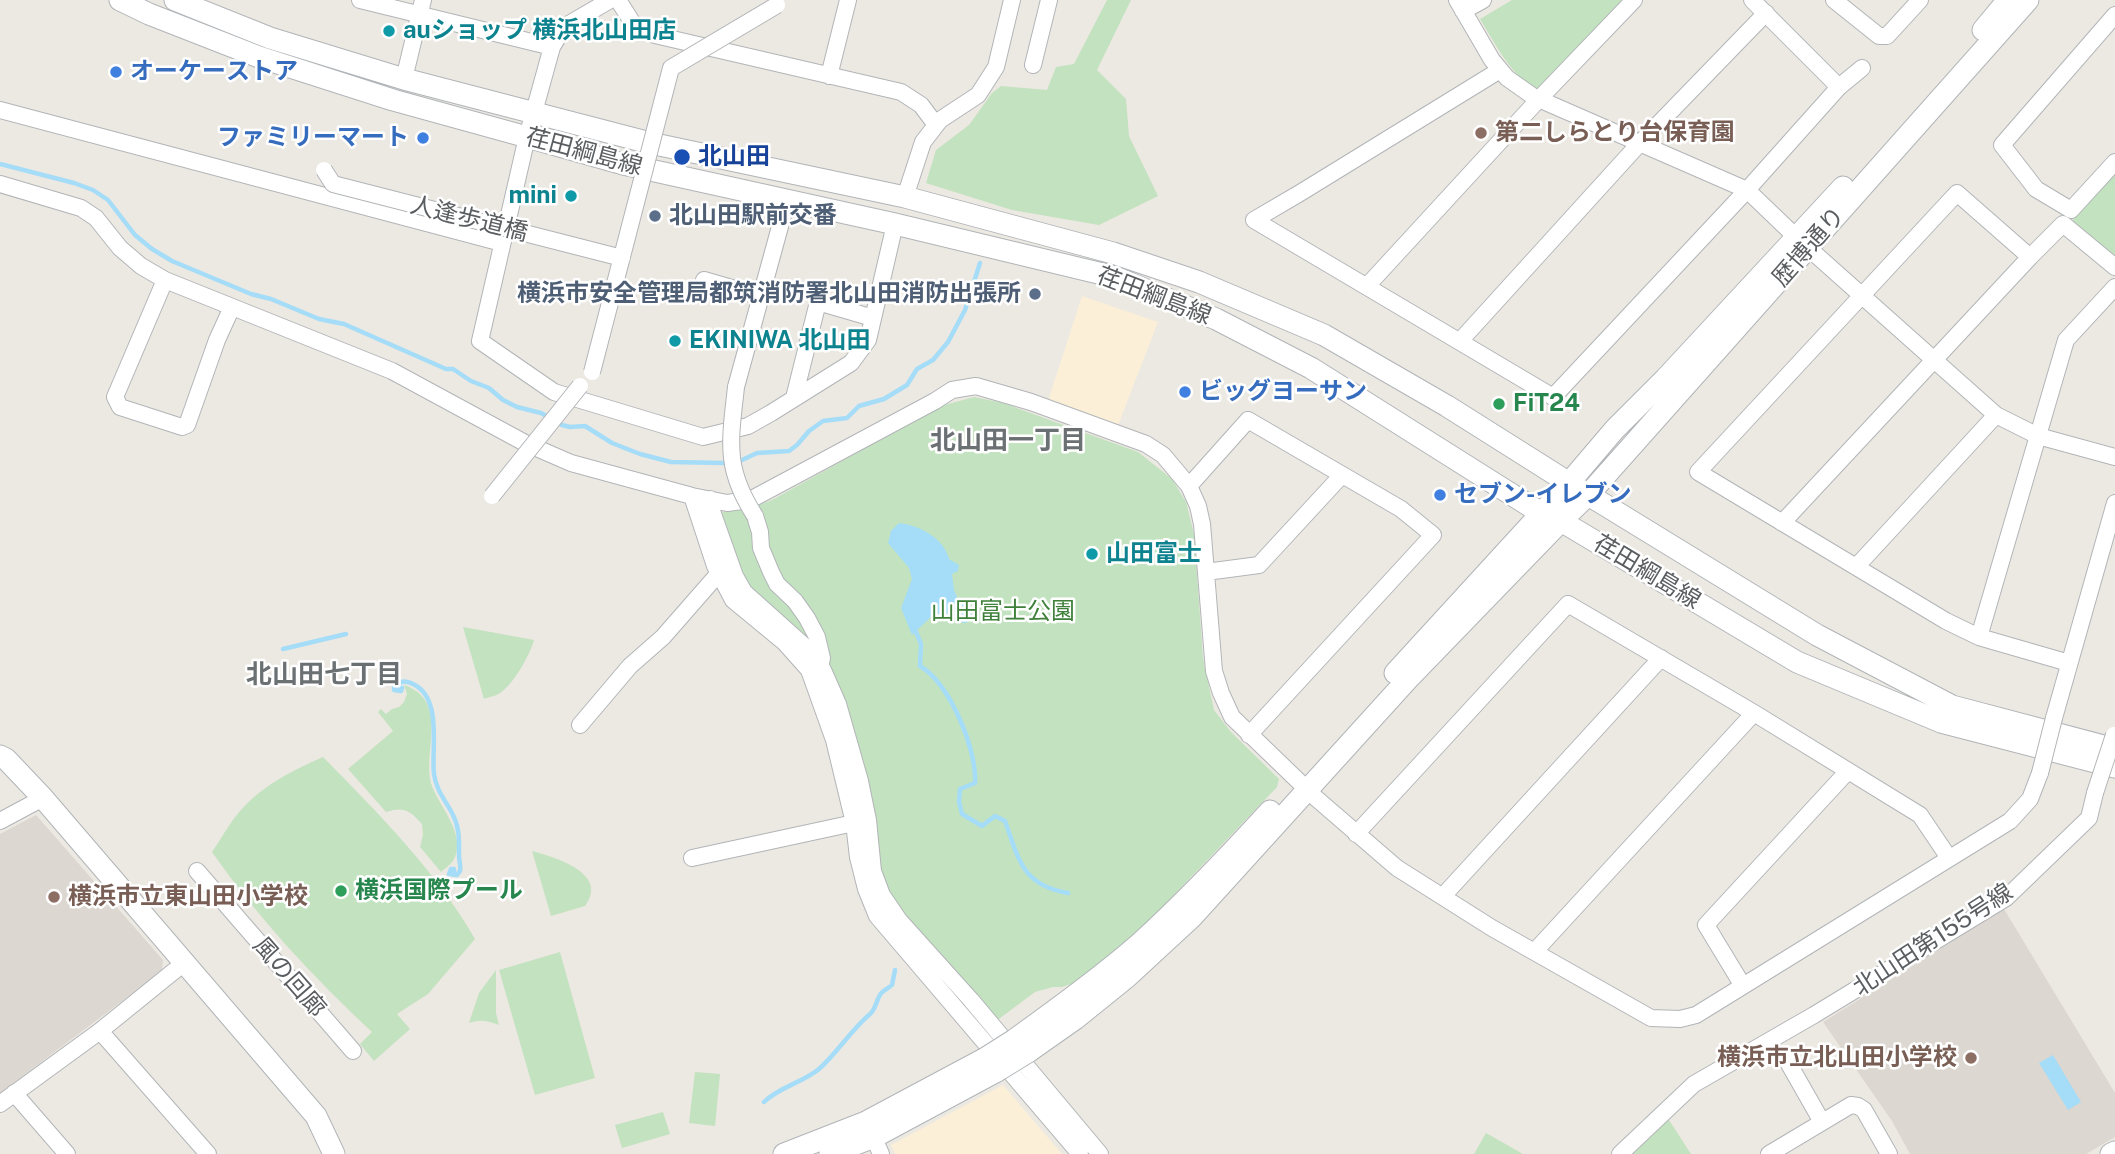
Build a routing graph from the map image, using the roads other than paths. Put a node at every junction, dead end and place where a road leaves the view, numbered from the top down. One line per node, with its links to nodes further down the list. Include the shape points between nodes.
1 (120, 0): 32 (main road, 荏田綱島線, via 259,57)
2 (175, 0): 26 (main road, 荏田綱島線, via 270,38)
3 (360, 0): 18 (street)
4 (610, 0): 21 (street, via 564,27)
5 (618, 0): 25 (street, via 634,24 655,35)
6 (848, 0): 25 (street)
7 (1012, 0): 31 (street, via 996,67 978,95)
8 (1049, 0): 22 (street)
9 (1483, 0): 17 (street)
10 (1634, 0): 28 (street)
11 (1752, 0): 19 (street)
12 (1834, 0): 13 (street, via 1879,36 1887,36)
13 (1920, 0)
14 (2008, 0): 41 (main road, 歴博通り)
15 (2028, 0): 41 (main road, 歴博通り)
16 (777, 5): 44 (street, bridge, via 671,68)
17 (1460, 5): 24 (street)
18 (421, 8): 21 (street); 26 (street)
19 (1766, 13): 27 (street); 33 (street)
20 (2115, 15): 34 (street, via 2002,145 2036,189 2071,210)
21 (552, 47): 30 (street)
22 (1033, 65)
23 (1862, 68): 27 (street)
24 (1500, 70): 28 (street); 48 (street, via 1254,220)
25 (829, 76): 31 (street, via 901,92 920,105)
26 (404, 79): 30 (main road, 荏田綱島線)
27 (1839, 88): 37 (street)
28 (1539, 99): 33 (street); 48 (street)
29 (0, 110): 42 (street)
30 (534, 113): 32 (street); 38 (main road, 荏田綱島線, via 650,143)
31 (936, 125): 38 (street, via 923,142)
32 (527, 137): 40 (main road, 荏田綱島線, via 623,164); 42 (street)
33 (1639, 144): 37 (street); 54 (street)
34 (2115, 162)
35 (324, 170): 44 (street, 人逢歩道橋, bridge, via 333,184)
36 (0, 184): 46 (street, via 81,208 141,266)
37 (1747, 191): 41 (street); 54 (street, via 1553,397)
38 (905, 197): 61 (main road, 荏田綱島線, via 1114,253 1199,282 1312,330 1447,405)
39 (785, 212): 51 (street)
40 (895, 224): 53 (street); 68 (main road, 荏田綱島線, via 1115,276 1216,319 1311,368)
41 (1802, 242): 50 (street); 61 (main road, 歴博通り, via 1615,429); 63 (main road, 歴博通り)
42 (502, 243): 56 (street, via 480,341 554,392 703,437 748,426)
43 (2030, 257): 45 (street, via 2063,224); 50 (street, via 1956,192); 55 (street)
44 (629, 260): 64 (street, bridge, via 592,372)
45 (2115, 267)
46 (165, 280): 52 (street); 52 (street, via 115,397 120,407 187,425)
47 (704, 280): 51 (street)
48 (1367, 286): 54 (street)
49 (2115, 287): 58 (street, via 2066,340)
50 (1863, 295): 55 (street); 69 (street, via 1698,472)
51 (762, 297): 76 (street, bridge, via 736,387 733,471 755,516 761,548 777,584 795,601 817,637)
52 (232, 307): 65 (street, via 392,371 571,463)
53 (873, 318): 56 (street, via 869,340 851,363); 56 (street, via 818,302)
54 (1460, 341)
55 (1934, 361): 57 (street); 69 (street)
56 (794, 398)
57 (1996, 415): 58 (street); 70 (street)
58 (2038, 436): 59 (street); 73 (street)
59 (2115, 457)
60 (1342, 475): 62 (street, via 1248,420); 71 (street, via 1258,565); 79 (street, via 1401,509 1433,535)
61 (1569, 483): 63 (main road, 荏田綱島線); 68 (main road, 歴博通り)
62 (1189, 486): 66 (street, via 1163,455 1146,444 976,386 952,390 750,500 727,503); 71 (street, via 1202,524)
63 (1589, 494): 68 (main road, 歴博通り); 80 (main road, 荏田綱島線, via 1817,635 1952,706)
64 (492, 496)
65 (692, 496): 66 (street); 72 (street)
66 (710, 499): 76 (street, via 744,592 811,652)
67 (2115, 503): 75 (street)
68 (1551, 517): 82 (main road, 荏田綱島線, via 1797,662 1941,722); 84 (main road)
69 (1782, 523): 70 (street)
70 (1856, 567): 73 (street)
71 (1206, 572): 79 (street, via 1214,671 1232,717)
72 (719, 573): 78 (street); 87 (street, via 733,600 784,642 809,670 834,740)
73 (1979, 637): 75 (street)
74 (1661, 658): 77 (street); 88 (street, via 1568,604); 92 (street)
75 (2069, 663): 90 (street, bridge, via 2030,799 2010,821)
76 (820, 666): 97 (street, via 838,704 860,781 871,861 882,895 898,920)
77 (1754, 713): 83 (street); 93 (street)
78 (580, 725)
79 (1250, 735): 84 (street)
80 (2115, 739): 112 (street, 北山田第155号線, bridge, via 2089,818 2006,898 1694,1084)
81 (0, 756): 85 (main road)
82 (2115, 767)
83 (1848, 771): 90 (street, via 1920,815); 95 (street, via 1706,925)
84 (1303, 785): 88 (street); 97 (main road, via 1192,917 1127,977 1075,1020)
85 (43, 798): 86 (street); 94 (main road)
86 (0, 821)
87 (854, 824): 89 (street); 110 (street, via 866,889 877,916)
88 (1356, 834): 92 (street, via 1397,868)
89 (692, 858)
90 (1949, 859): 95 (street)
91 (198, 870): 98 (street, 風の回廊)
92 (1443, 895): 93 (street)
93 (1535, 951): 95 (street, via 1650,1018 1696,1015)
94 (184, 963): 96 (street); 107 (main road, via 316,1116)
95 (1743, 986)
96 (100, 1031): 100 (street); 106 (street)
97 (1016, 1044): 103 (main road, bridge); 111 (street)
98 (353, 1051)
99 (1785, 1057): 102 (street)
100 (14, 1093): 101 (street); 105 (street)
101 (0, 1104)
102 (1822, 1122): 104 (street, via 1851,1105 1858,1106); 113 (street)
103 (873, 1138): 108 (main road); 109 (main road)
104 (1885, 1153)
105 (67, 1154)
106 (208, 1154)
107 (334, 1154)
108 (784, 1154)
109 (830, 1154)
110 (1080, 1154)
111 (1100, 1154)
112 (1620, 1154)
113 (1769, 1154)

